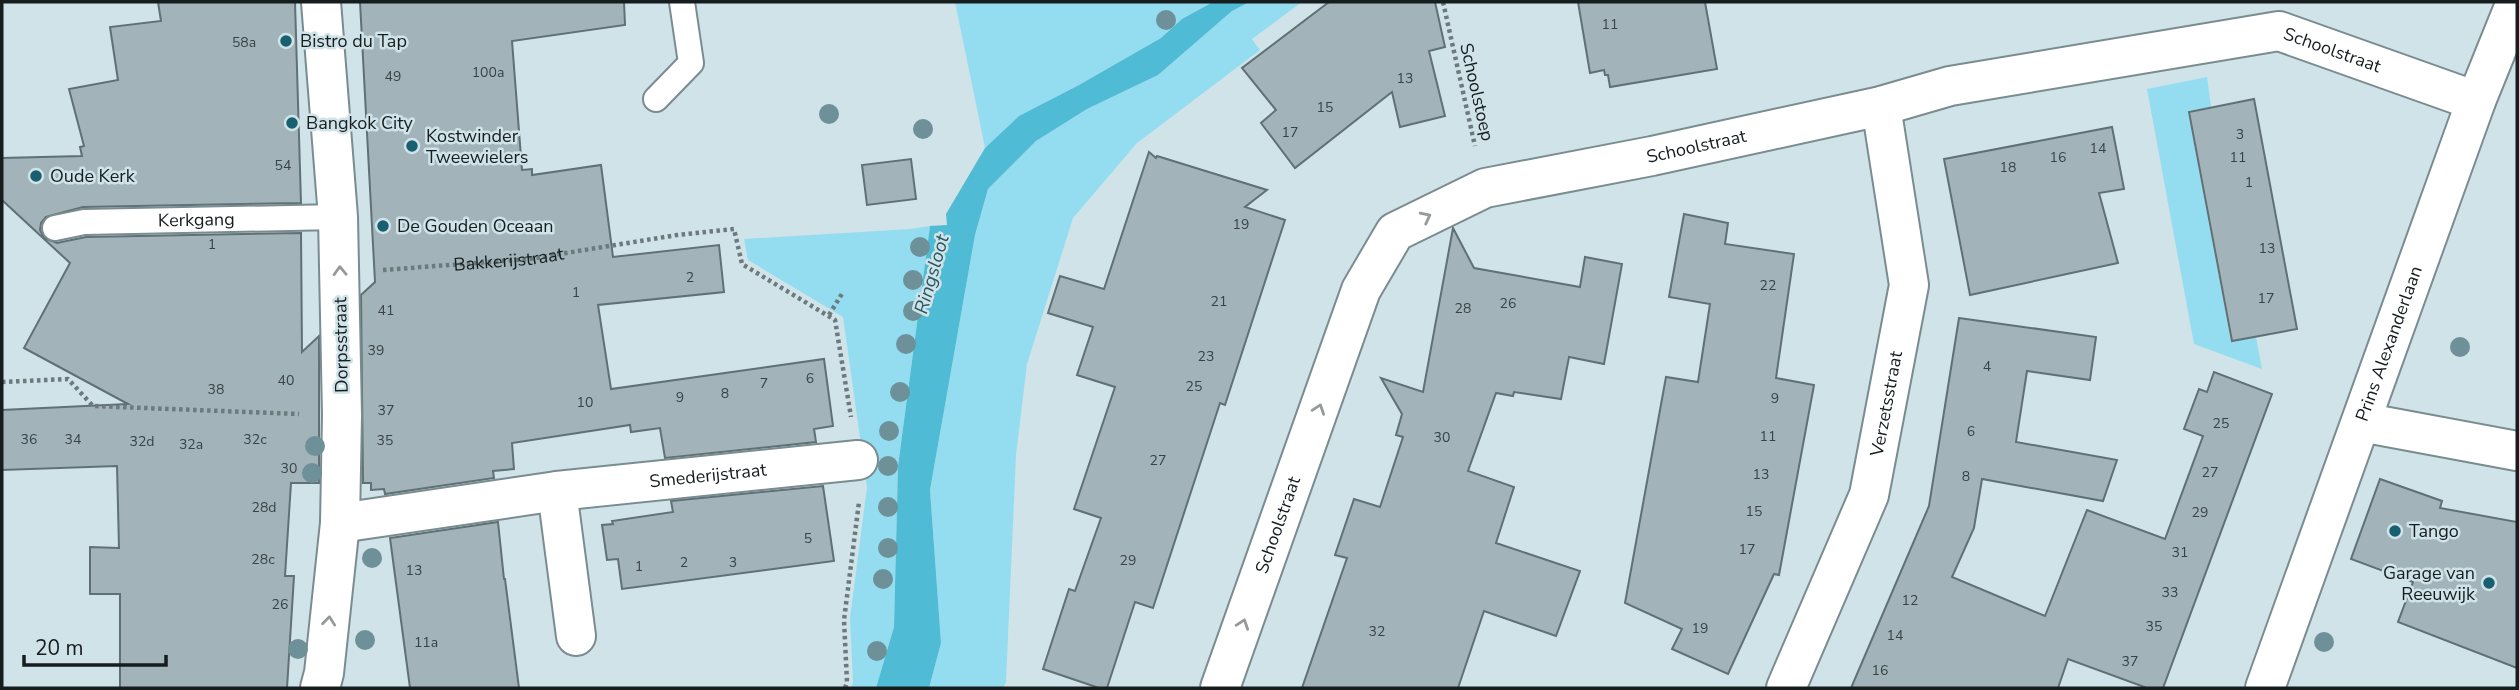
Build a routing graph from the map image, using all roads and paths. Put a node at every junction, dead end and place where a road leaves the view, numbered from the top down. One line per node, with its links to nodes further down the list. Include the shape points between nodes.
1 (321, 2): 9 (street, Dorpsstraat)
2 (682, 2): 5 (lane, via 691,63)
3 (1443, 2): 8 (path, Schoolstoep)
4 (2516, 2): 6 (street, Prins Alexanderlaan)
5 (656, 99)
6 (2476, 101): 7 (street, Schoolstraat, via 2279,31 1950,86); 17 (street, Prins Alexanderlaan)
7 (1881, 106): 8 (street, Schoolstraat); 25 (street, Verzetsstraat, via 1909,285 1869,495)
8 (1485, 188): 24 (street, Schoolstraat, one-way to 8, via 1361,290 1395,232)
9 (338, 217): 10 (lane, Kerkgang, via 84,222); 12 (street, Dorpsstraat, one-way to 9)
10 (55, 228)
11 (677, 235): 12 (path, Bakkerijstraat, via 528,259)
12 (340, 273): 16 (street, Dorpsstraat)
13 (843, 292): 14 (path)
14 (830, 315)
15 (2, 382): 16 (path, via 68,379 93,406)
16 (342, 415): 21 (street, Dorpsstraat)
17 (2361, 422): 18 (street); 26 (street, Prins Alexanderlaan)
18 (2517, 451)
19 (858, 460): 20 (street, Smederijstraat)
20 (557, 491): 21 (street, Smederijstraat); 22 (street)
21 (340, 523): 23 (street, Dorpsstraat, one-way to 21)
22 (576, 636)
23 (320, 688)
24 (1220, 688)
25 (1786, 688)
26 (2265, 688)

